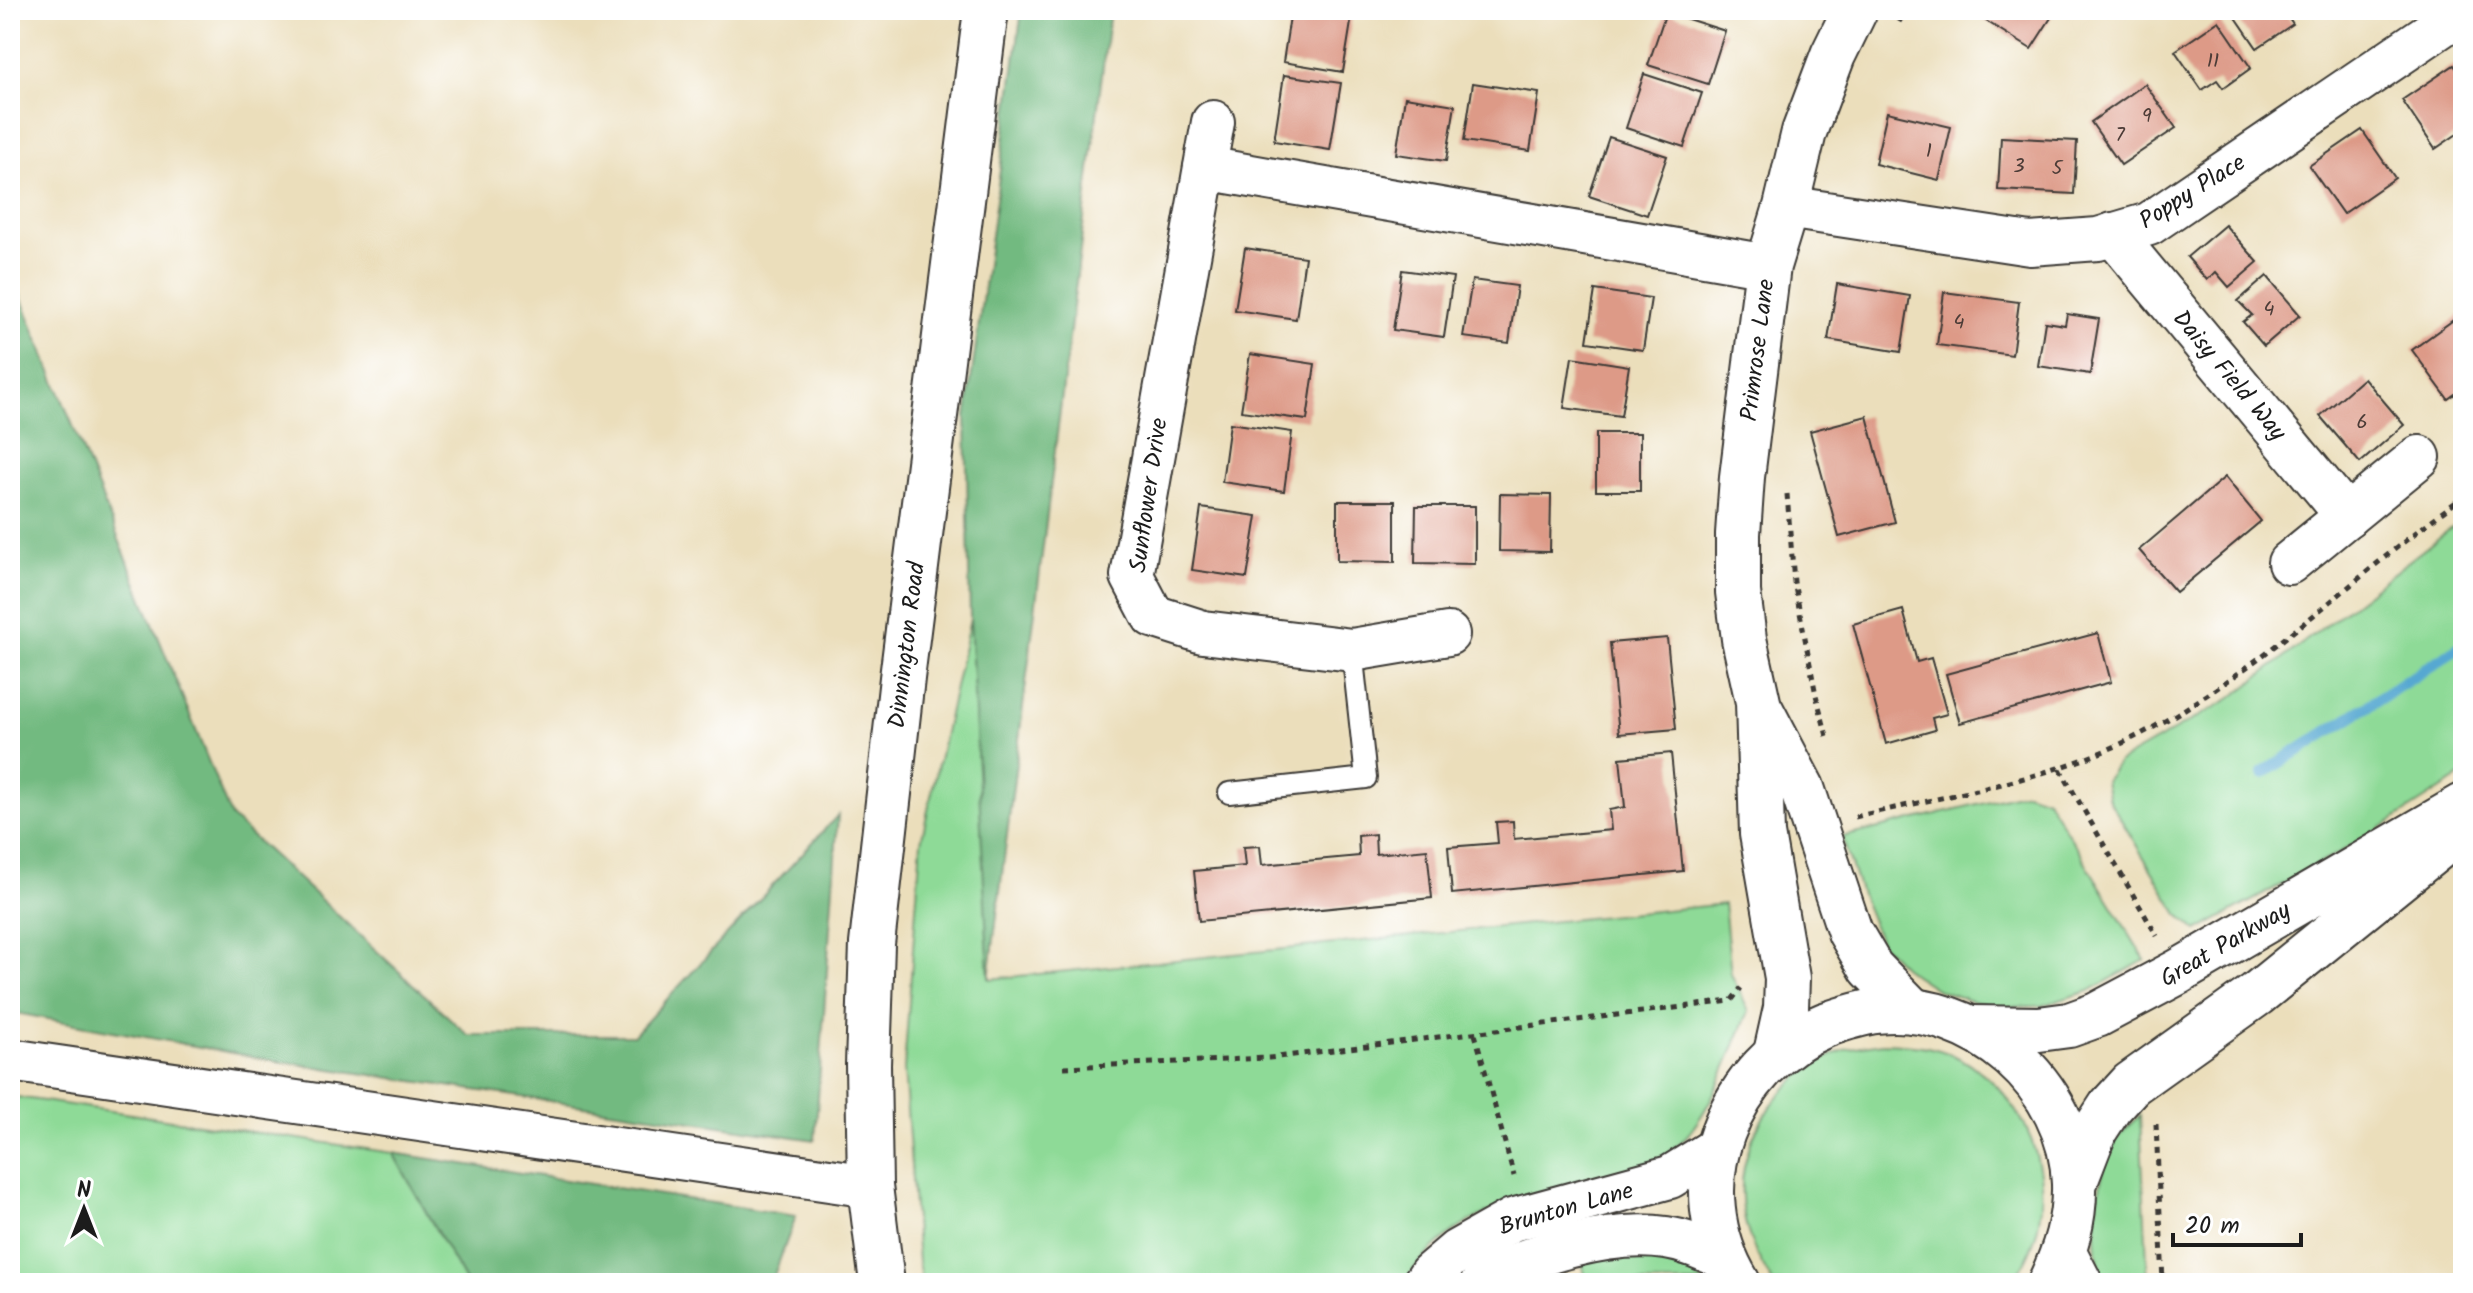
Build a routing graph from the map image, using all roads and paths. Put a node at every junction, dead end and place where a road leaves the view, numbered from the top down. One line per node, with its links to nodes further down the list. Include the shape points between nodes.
1 (986, 10): 36 (street, Dinnington Road, via 872,944)
2 (1855, 10): 8 (street, Primrose Lane, via 1804,132)
3 (1906, 10): 5 (path)
4 (2463, 11): 9 (street, Poppy Place, via 2149,224)
5 (1893, 35)
6 (1213, 122): 7 (street, Sunflower Drive)
7 (1205, 168): 10 (street); 17 (street, Sunflower Drive, via 1132,576 1153,616 1203,632)
8 (1786, 207): 9 (street, Poppy Place, via 2030,244); 10 (street, Primrose Lane)
9 (2113, 234): 14 (street, Daisy Field Way)
10 (1768, 266): 18 (street, Primrose Lane, via 1738,534 1738,592)
11 (2419, 457): 14 (street)
12 (1787, 494): 19 (path, via 1794,582)
13 (2463, 497): 20 (path, via 2219,688 2134,737)
14 (2347, 516): 15 (street)
15 (2289, 563)
16 (1448, 634): 17 (street, Sunflower Drive)
17 (1352, 650): 21 (lane, via 1366,778)
18 (1758, 702): 27 (street, Primrose Lane, via 1802,788 1854,941 1871,968); 30 (street, Primrose Lane, via 1762,834 1787,978)
19 (1829, 741)
20 (2060, 769): 23 (path); 25 (path)
21 (1229, 793)
22 (2463, 806): 28 (street, Great Parkway, via 2097,1015 2039,1029)
23 (1850, 818)
24 (2463, 827): 35 (street, Great Parkway, via 2257,994 2131,1084 2095,1130)
25 (2159, 937)
26 (1749, 977): 29 (path, via 1731,1001)
27 (1913, 1011): 28 (street, Great Parkway); 30 (street, Great Parkway, via 1842,1018)
28 (1971, 1028): 35 (street, Great Parkway, via 1999,1045 2044,1091 2070,1150)
29 (1475, 1034): 32 (path, via 1269,1058); 37 (path)
30 (1776, 1053): 34 (street, Great Parkway, via 1730,1112)
31 (10, 1060): 36 (street)
32 (1064, 1067)
33 (2155, 1114): 43 (path)
34 (1717, 1148): 38 (street, Great Parkway, via 1712,1204); 41 (street, Brunton Lane, via 1670,1177 1512,1220 1457,1251)
35 (2075, 1182): 39 (street, Great Parkway)
36 (870, 1186): 40 (street, Dinnington Road)
37 (1516, 1186)
38 (1731, 1271): 42 (street, Brunton Lane, via 1690,1243 1619,1238 1535,1258)
39 (2065, 1273)
40 (882, 1283)
41 (1424, 1283)
42 (1482, 1283)
43 (2163, 1283)

